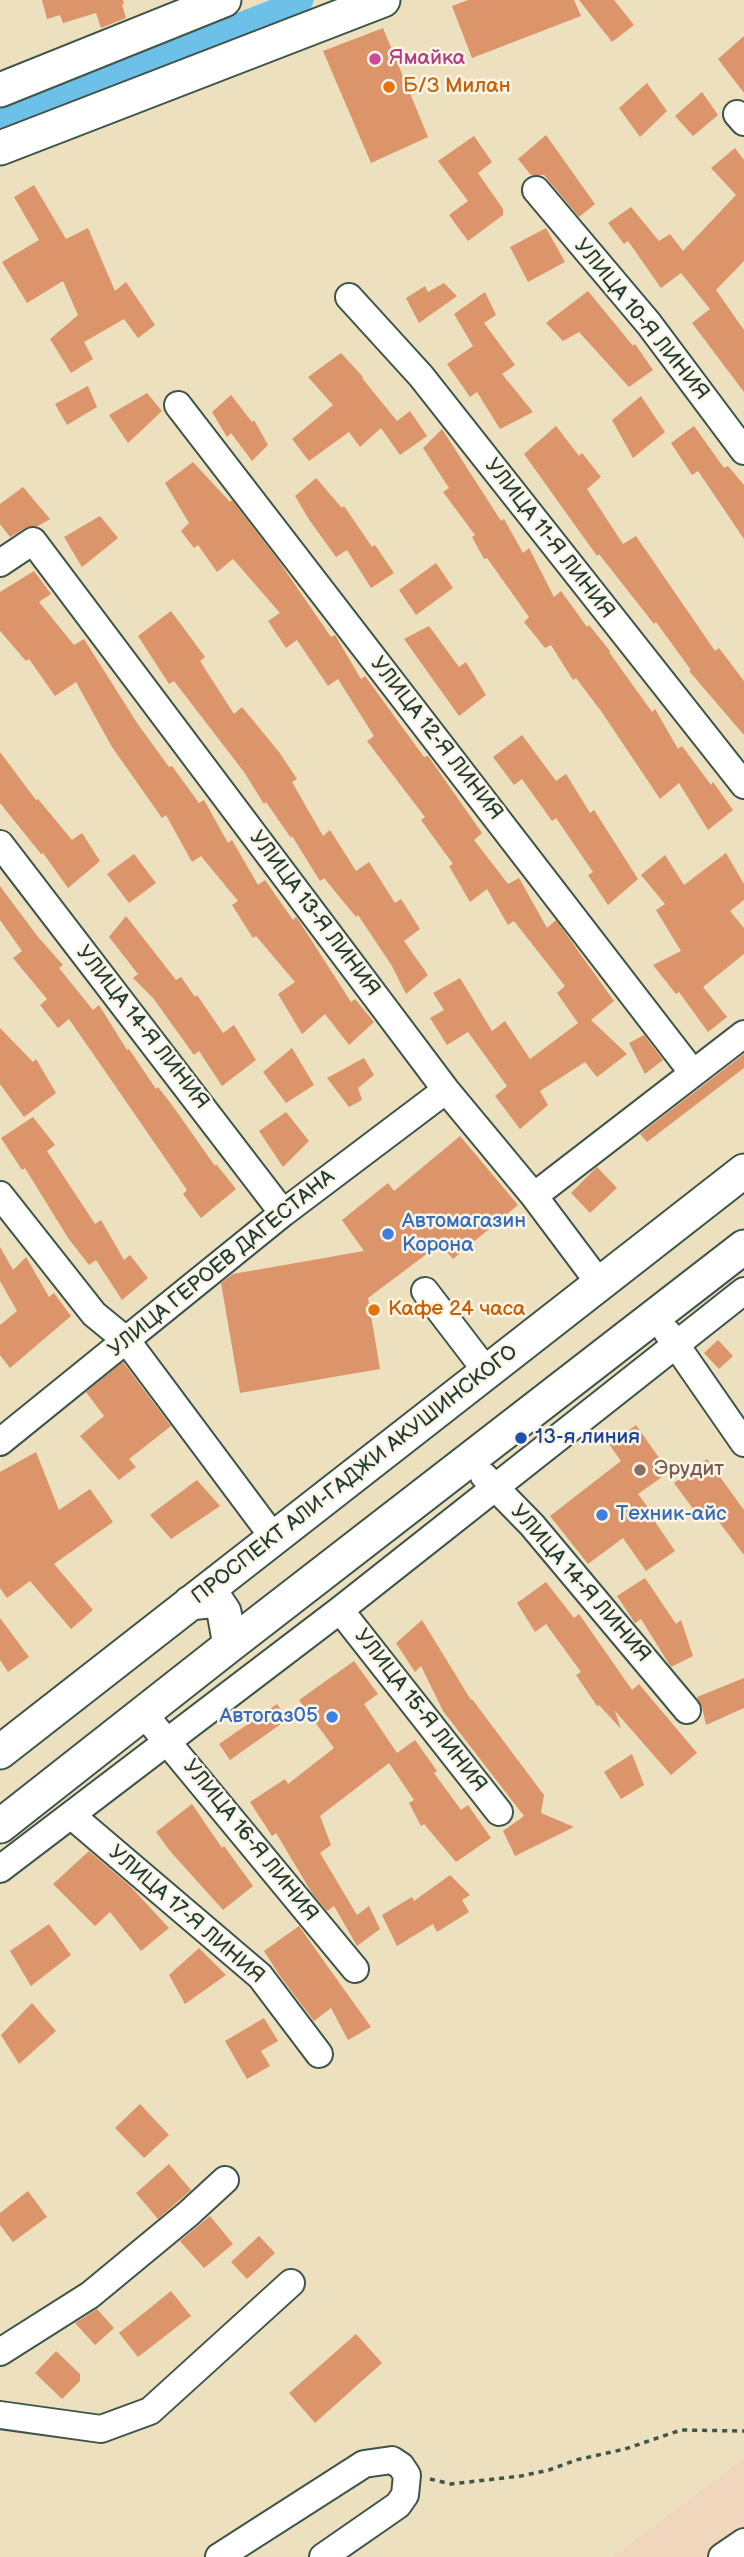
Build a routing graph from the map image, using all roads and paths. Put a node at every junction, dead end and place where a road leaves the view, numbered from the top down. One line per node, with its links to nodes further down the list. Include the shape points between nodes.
1 (224, 0): 3 (main road)
2 (383, 0): 4 (main road)
3 (0, 90)
4 (0, 148)
5 (536, 190): 8 (street, УЛИЦА 10-Я ЛИНИЯ, via 649,324)
6 (349, 298): 10 (street, УЛИЦА 11-Я ЛИНИЯ, via 421,376)
7 (178, 405): 13 (street, УЛИЦА 12-Я ЛИНИЯ)
8 (744, 451)
9 (11, 550): 14 (street, УЛИЦА 13-Я ЛИНИЯ)
10 (744, 785)
11 (0, 844): 18 (street, УЛИЦА 14-Я ЛИНИЯ)
12 (744, 1034): 13 (street)
13 (693, 1073): 17 (street)
14 (446, 1090): 17 (street, УЛИЦА 13-Я ЛИНИЯ); 18 (street, УЛИЦА ГЕРОЕВ ДАГЕСТАНА)
15 (744, 1171): 20 (main road, ПРОСПЕКТ АЛИ-ГАДЖИ АКУШИНСКОГО)
16 (0, 1195): 24 (street, via 94,1314)
17 (534, 1196): 20 (street, УЛИЦА 13-Я ЛИНИЯ)
18 (283, 1213): 24 (street, УЛИЦА ГЕРОЕВ ДАГЕСТАНА)
19 (744, 1247): 23 (main road)
20 (600, 1284): 26 (main road, ПРОСПЕКТ АЛИ-ГАДЖИ АКУШИНСКОГО)
21 (425, 1291): 26 (street)
22 (744, 1291): 25 (street)
23 (656, 1316): 25 (street); 29 (main road)
24 (127, 1341): 27 (street, УЛИЦА ГЕРОЕВ ДАГЕСТАНА); 31 (street)
25 (676, 1345): 28 (street); 30 (street)
26 (487, 1372): 31 (main road, ПРОСПЕКТ АЛИ-ГАДЖИ АКУШИНСКОГО)
27 (0, 1442)
28 (744, 1443)
29 (470, 1461): 30 (street, УЛИЦА 14-Я ЛИНИЯ); 34 (main road)
30 (495, 1486): 33 (street); 35 (street, УЛИЦА 14-Я ЛИНИЯ)
31 (274, 1538): 32 (main road, ПРОСПЕКТ АЛИ-ГАДЖИ АКУШИНСКОГО)
32 (190, 1603): 34 (main road, via 216,1600 225,1612); 38 (main road, ПРОСПЕКТ АЛИ-ГАДЖИ АКУШИНСКОГО)
33 (340, 1611): 37 (street); 39 (street, УЛИЦА 15-Я ЛИНИЯ)
34 (230, 1645): 36 (main road)
35 (687, 1710)
36 (144, 1714): 37 (street, УЛИЦА 16-Я ЛИНИЯ); 41 (main road)
37 (168, 1742): 40 (street); 43 (street, УЛИЦА 16-Я ЛИНИЯ)
38 (0, 1752)
39 (499, 1812)
40 (71, 1815): 42 (street); 44 (street, УЛИЦА 17-Я ЛИНИЯ, via 260,1976)
41 (0, 1826)
42 (0, 1869)
43 (355, 1969)
44 (319, 2054)
45 (225, 2180): 47 (street, via 90,2295)
46 (291, 2283): 48 (street, via 149,2411 101,2429)
47 (0, 2352)
48 (0, 2416)
49 (744, 2431): 50 (path, via 681,2430 521,2476 452,2484)
50 (407, 2474): 52 (street, via 392,2460 364,2463); 53 (street, via 408,2486 398,2505)
51 (744, 2542): 54 (street)
52 (219, 2557)
53 (323, 2557)
54 (722, 2557)

